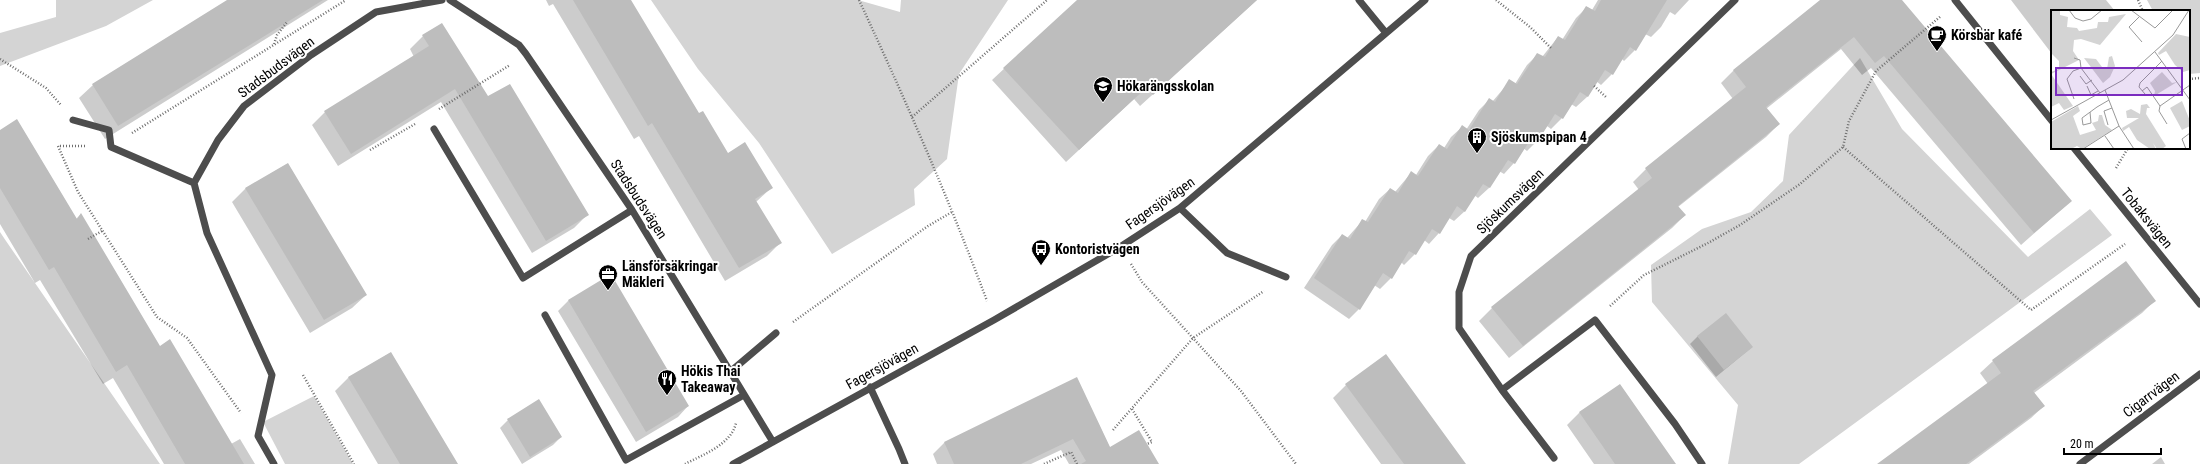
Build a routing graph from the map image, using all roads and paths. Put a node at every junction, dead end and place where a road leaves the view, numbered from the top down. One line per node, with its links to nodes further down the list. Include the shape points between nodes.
1 (346, 0): 15 (path)
2 (442, 0): 31 (street, Stadsbudsvägen, via 376,12 311,54 244,106 218,140)
3 (450, 0): 17 (street, Stadsbudsvägen, via 519,45)
4 (859, 0): 22 (path)
5 (1047, 0): 22 (path)
6 (1359, 0): 14 (street)
7 (1425, 0): 14 (street, Fagersjövägen)
8 (1496, 0): 16 (path, via 1530,27)
9 (1735, 0): 50 (street, Sjöskumsvägen, via 1471,256 1459,292 1459,328)
10 (2138, 0): 12 (path)
11 (1956, 1): 25 (street); 28 (path, via 1876,71 1849,121)
12 (2143, 10)
13 (287, 22): 15 (path, via 277,35)
14 (1386, 33): 32 (street, Fagersjövägen)
15 (274, 45): 27 (path)
16 (1551, 48)
17 (526, 54): 21 (path); 33 (street, Stadsbudsvägen)
18 (0, 59): 23 (path, via 46,88)
19 (2200, 78): 20 (path)
20 (2190, 79)
21 (437, 110)
22 (912, 117): 34 (path)
23 (73, 120): 27 (street, via 109,130)
24 (421, 120): 30 (path)
25 (2051, 120)
26 (434, 129): 33 (street, via 524,278)
27 (111, 147): 31 (street); 35 (path, via 58,146 78,192)
28 (1843, 147): 36 (path, via 2031,310); 43 (path, via 1800,184 1740,225 1708,244 1644,275)
29 (2075, 149): 36 (street, Tobaksvägen)
30 (370, 150)
31 (194, 183): 55 (street, via 207,233 272,375)
32 (1180, 208): 38 (street, Fagersjövägen); 39 (street, via 1227,253)
33 (632, 210): 46 (street, Stadsbudsvägen)
34 (952, 212): 42 (path); 44 (path, via 928,226)
35 (102, 231): 37 (path); 55 (path, via 157,317 187,338)
36 (2142, 233): 40 (street, Tobaksvägen)
37 (88, 239)
38 (1120, 247): 42 (street, Fagersjövägen); 45 (path, via 1142,282)
39 (1286, 276): 45 (path)
40 (2200, 304)
41 (545, 316): 52 (street, via 626,460)
42 (994, 320): 49 (street, Fagersjövägen)
43 (1595, 320): 50 (street); 67 (street, via 1675,424)
44 (776, 333): 46 (street)
45 (1193, 338): 53 (path); 66 (path, via 1241,391)
46 (730, 372): 51 (street, Stadsbudsvägen)
47 (303, 374): 60 (path)
48 (2200, 374): 68 (street, Cigarrvägen)
49 (870, 387): 56 (street, Fagersjövägen); 63 (street)
50 (1502, 390): 58 (street, Sjöskumsvägen)
51 (744, 394): 52 (street); 56 (street, Stadsbudsvägen)
52 (728, 403): 61 (path, via 736,419 734,429 723,443)
53 (1132, 409): 54 (path); 57 (path, via 1152,442)
54 (1114, 430)
55 (258, 436): 59 (street)
56 (773, 442): 62 (street, Fagersjövägen)
57 (1147, 444)
58 (1554, 458)
59 (274, 464)
60 (354, 464)
61 (685, 464)
62 (733, 464)
63 (905, 464)
64 (1044, 464): 65 (path, via 1071,452)
65 (1077, 464)
66 (1296, 464)
67 (1702, 464)
68 (2080, 464)

